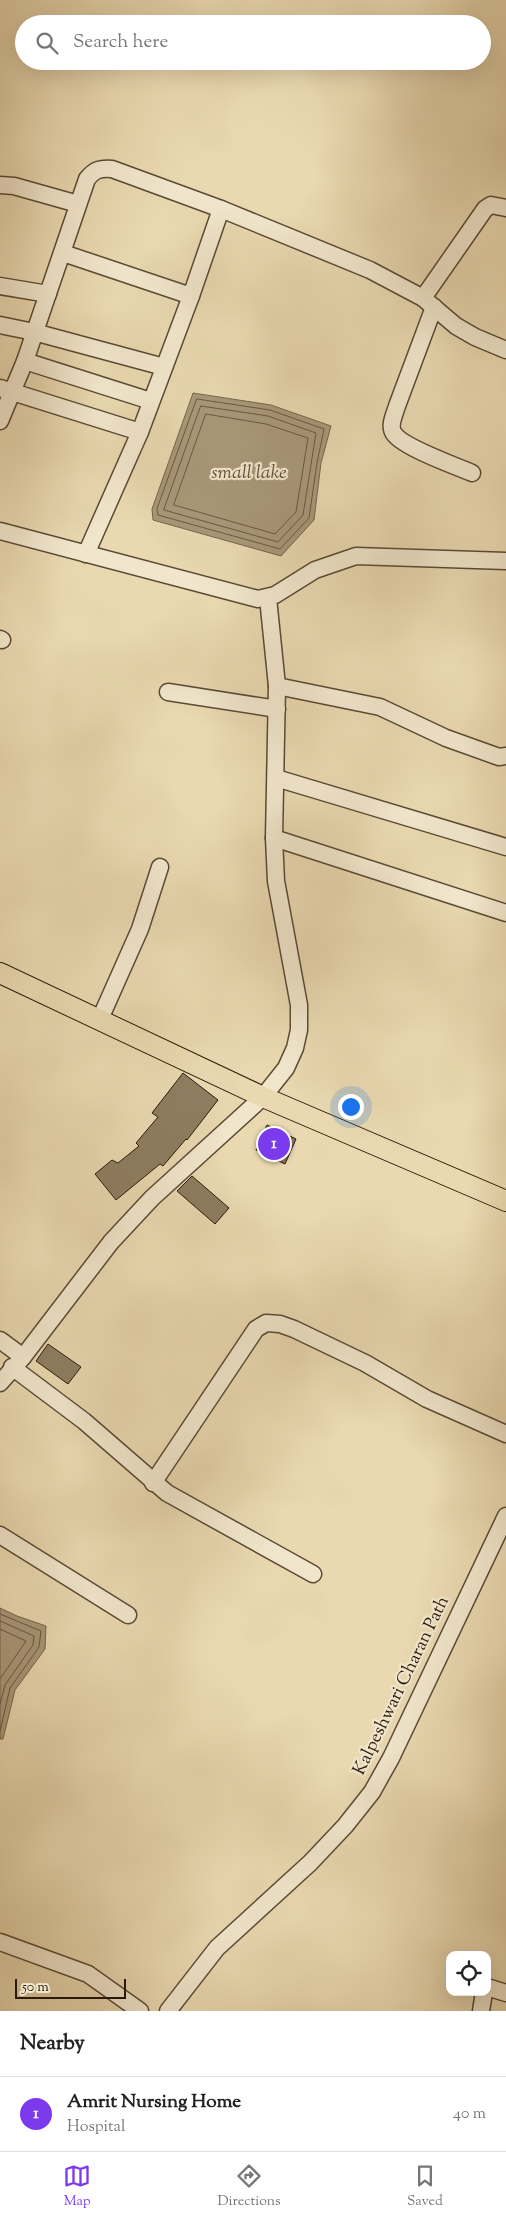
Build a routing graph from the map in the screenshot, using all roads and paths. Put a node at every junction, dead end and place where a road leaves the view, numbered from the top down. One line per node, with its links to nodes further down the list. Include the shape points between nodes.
1 (0, 185): 2 (street)
2 (78, 204): 4 (street, via 87,178 101,168 112,169); 5 (street)
3 (506, 208): 9 (street, via 490,205 484,209)
4 (220, 209): 8 (street); 9 (street, via 370,270)
5 (63, 253): 7 (street); 8 (street)
6 (0, 286): 7 (street)
7 (48, 294): 11 (street)
8 (191, 296): 14 (street)
9 (429, 302): 12 (street, via 456,326); 19 (street, via 392,431 411,446)
10 (0, 325): 11 (street)
11 (34, 332): 13 (street); 14 (street)
12 (506, 350)
13 (25, 362): 15 (street); 16 (street)
14 (164, 367): 16 (street)
15 (6, 389): 17 (street); 18 (street)
16 (151, 401): 18 (street)
17 (0, 421)
18 (140, 432): 21 (street)
19 (472, 473)
20 (0, 531): 21 (street)
21 (86, 554): 23 (street, via 245,597)
22 (506, 561): 23 (street, via 356,556 315,570)
23 (268, 598): 24 (street)
24 (277, 686): 26 (street); 27 (street, via 380,707 455,742 499,757)
25 (168, 692): 26 (street)
26 (277, 709): 28 (street)
27 (506, 756)
28 (276, 778): 29 (street); 30 (street)
29 (274, 838): 32 (street); 35 (street, via 276,881 299,1005 299,1030 286,1068)
30 (506, 847)
31 (160, 867): 34 (street, via 140,929)
32 (506, 913)
33 (0, 973): 34 (main road)
34 (100, 1019): 35 (main road)
35 (263, 1097): 36 (main road); 38 (street, via 152,1198 111,1242)
36 (506, 1201)
37 (0, 1340): 38 (street)
38 (18, 1362): 39 (street); 41 (street)
39 (0, 1383)
40 (506, 1434): 41 (street, via 426,1399 365,1363 294,1329 266,1323 256,1329)
41 (153, 1483): 44 (street, via 181,1502)
42 (506, 1516): 51 (street, Kalpeshwari Charan Path, via 372,1792 310,1863 217,1948)
43 (0, 1536): 45 (street)
44 (313, 1574)
45 (128, 1615)
46 (0, 1942): 50 (street, via 88,1974)
47 (491, 1988): 48 (street)
48 (506, 1993)
49 (483, 1996): 52 (street)
50 (140, 2011)
51 (168, 2011)
52 (481, 2011)

